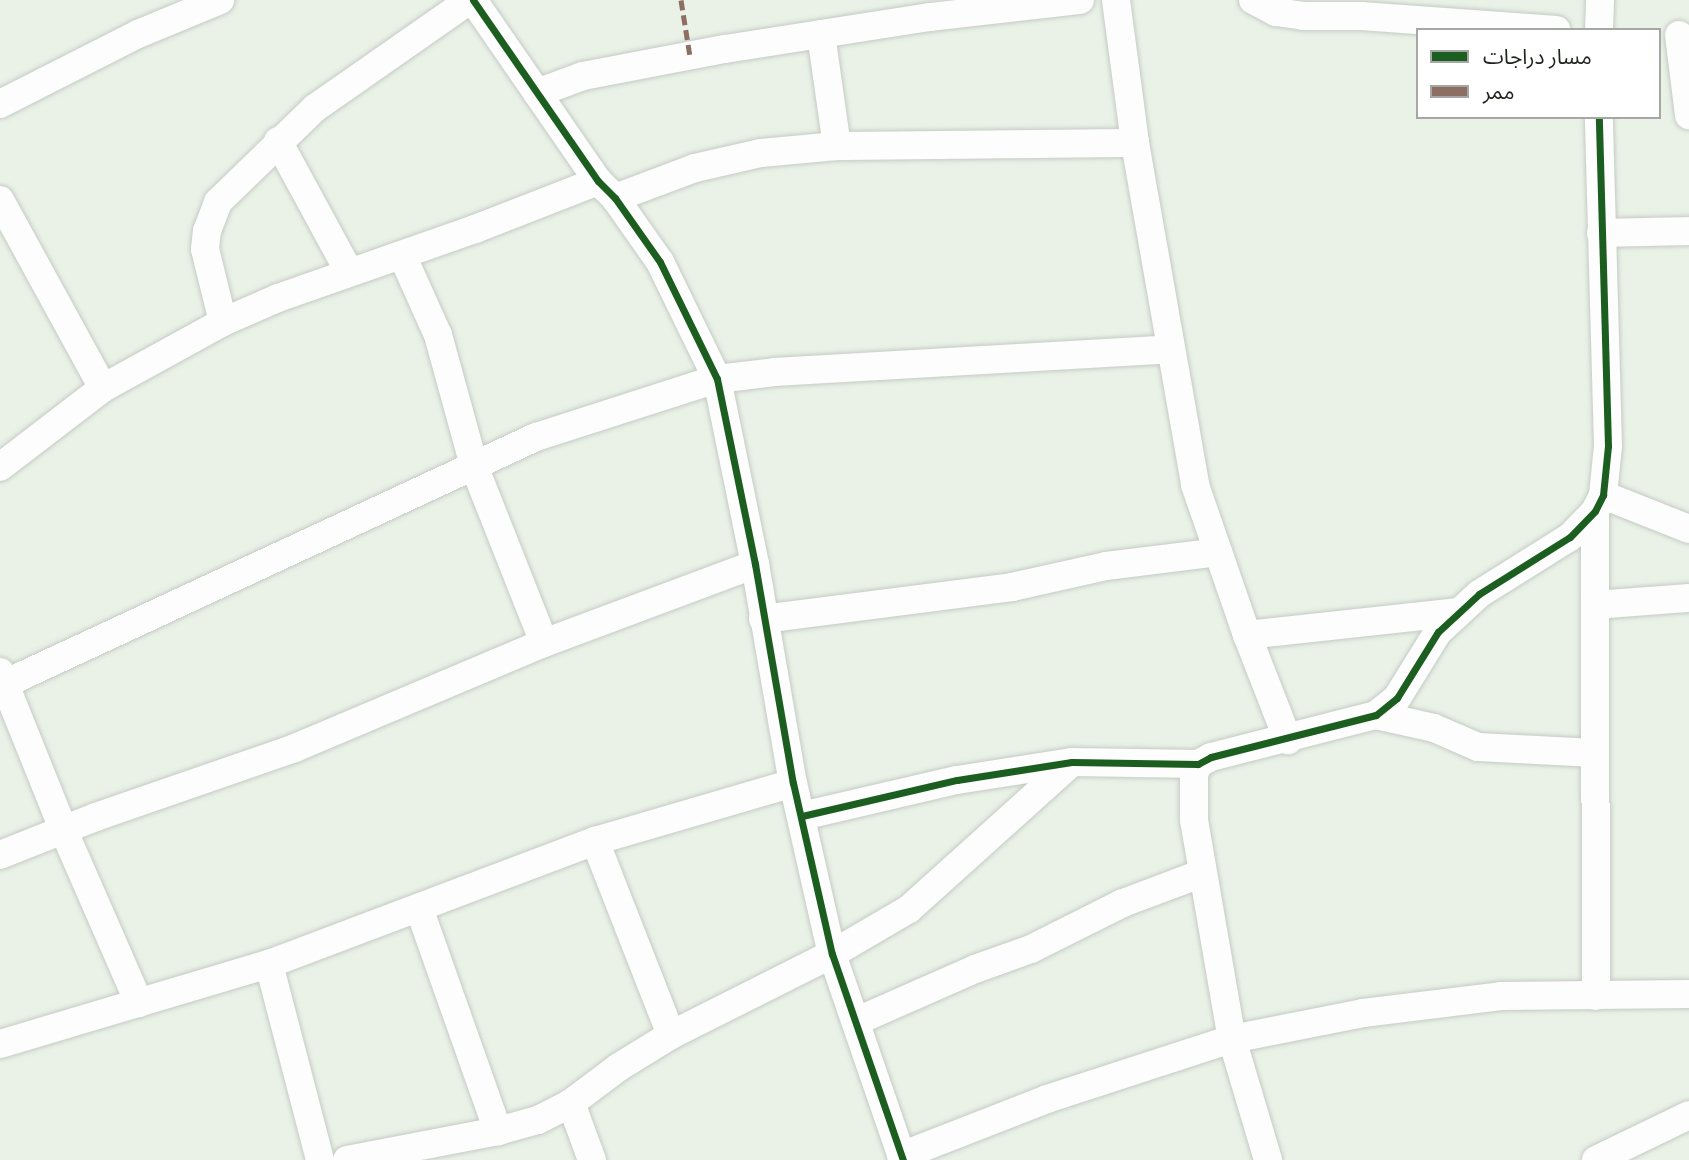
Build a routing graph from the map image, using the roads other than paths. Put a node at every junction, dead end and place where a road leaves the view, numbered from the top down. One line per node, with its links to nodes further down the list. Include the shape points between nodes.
1 (220, 0): 14 (street, via 138,34)
2 (471, 0): 13 (street); 17 (street, via 314,108)
3 (1080, 0): 10 (street)
4 (1116, 0): 18 (street)
5 (1253, 0): 7 (street, via 1276,12 1303,16)
6 (1600, 0): 9 (street)
7 (1362, 8): 8 (street)
8 (1539, 28)
9 (1599, 28)
10 (821, 34): 13 (street, via 583,76); 19 (street)
11 (1676, 35): 12 (street)
12 (1688, 84): 15 (street)
13 (537, 93): 20 (street)
14 (0, 104)
15 (1689, 115)
16 (1600, 119): 23 (street)
17 (278, 141): 25 (street); 26 (street, via 218,202 207,230 205,249)
18 (1135, 143): 19 (street); 27 (street)
19 (837, 145): 20 (street, via 761,153)
20 (606, 190): 24 (street); 28 (street, via 660,262)
21 (0, 200): 29 (street)
22 (1689, 231): 23 (street)
23 (1601, 233): 32 (street, via 1608,446)
24 (402, 255): 25 (street); 30 (street, via 438,335)
25 (349, 272): 26 (street)
26 (223, 322): 29 (street)
27 (1170, 349): 28 (street); 34 (street, via 1195,485)
28 (717, 379): 30 (street, via 559,429); 35 (street)
29 (103, 388): 31 (street)
30 (474, 466): 41 (street); 42 (street)
31 (0, 467)
32 (1599, 503): 33 (street); 37 (street); 38 (street, via 1570,537 1479,594)
33 (1689, 529)
34 (1218, 552): 39 (street, via 1106,566 1012,587); 40 (street)
35 (755, 564): 39 (street); 41 (street)
36 (1689, 598): 37 (street)
37 (1595, 605): 45 (street)
38 (1460, 612): 40 (street); 43 (street, via 1438,632 1397,698)
39 (763, 619): 48 (street)
40 (1247, 635): 44 (street)
41 (544, 643): 50 (street, via 295,748)
42 (2, 680): 50 (street)
43 (1376, 715): 44 (street); 45 (street, via 1434,728 1478,747)
44 (1288, 740): 47 (street)
45 (1595, 752): 58 (street)
46 (1072, 762): 47 (street); 49 (street, via 957,780); 55 (street, via 909,909)
47 (1198, 764): 53 (street, via 1194,820)
48 (793, 783): 49 (street); 51 (street)
49 (802, 816): 55 (street)
50 (63, 829): 52 (street); 59 (street)
51 (595, 841): 54 (street); 61 (street)
52 (0, 855)
53 (1203, 873): 60 (street, via 1123,903 1031,949); 62 (street)
54 (419, 908): 56 (street); 66 (street)
55 (832, 954): 60 (street); 61 (street)
56 (269, 964): 59 (street); 68 (street)
57 (1689, 994): 58 (street)
58 (1596, 996): 62 (street, via 1501,996 1363,1013)
59 (139, 1003): 63 (street)
60 (857, 1021): 67 (street)
61 (671, 1035): 64 (street)
62 (1232, 1039): 67 (street, via 1047,1099); 71 (street)
63 (0, 1044)
64 (571, 1103): 66 (street, via 538,1120); 70 (street)
65 (1689, 1115): 72 (street)
66 (498, 1131): 69 (street)
67 (902, 1158)
68 (320, 1160)
69 (346, 1160)
70 (592, 1160)
71 (1268, 1160)
72 (1596, 1160)

